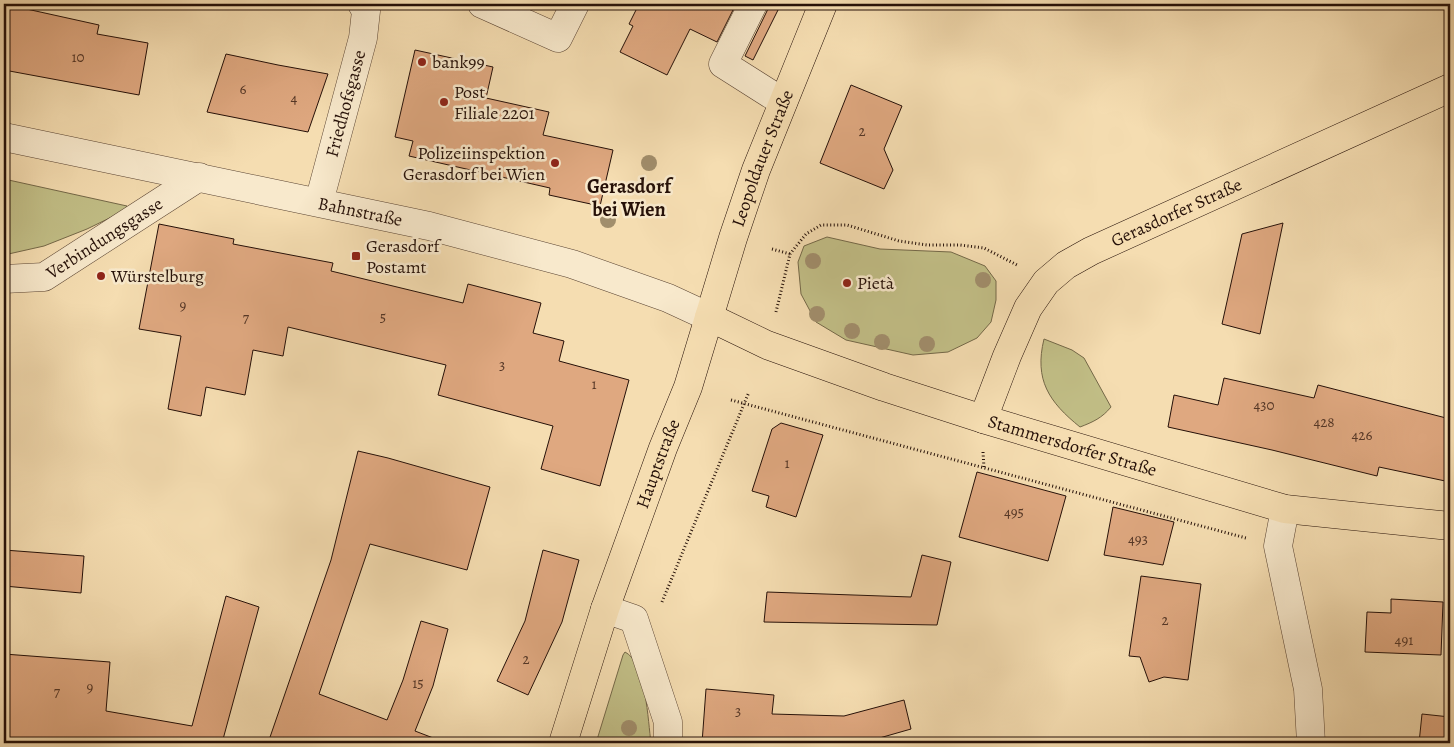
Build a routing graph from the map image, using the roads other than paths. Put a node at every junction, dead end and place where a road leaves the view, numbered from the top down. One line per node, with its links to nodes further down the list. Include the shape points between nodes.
1 (362, 4): 10 (street, Friedhofsgasse, via 366,11 363,38)
2 (482, 4): 3 (street, via 558,38)
3 (575, 4)
4 (753, 4): 7 (street, via 724,64)
5 (824, 4): 7 (main road, Leopoldauer Straße)
6 (1450, 88): 13 (main road, Gerasdorfer Straße, via 1091,250 1066,265 1046,282 1028,308)
7 (783, 102): 12 (main road, Leopoldauer Straße, via 756,170)
8 (4, 137): 9 (street, Bahnstraße)
9 (199, 177): 10 (street, Bahnstraße); 11 (street, Verbindungsgasse, via 44,277)
10 (319, 202): 12 (street, Bahnstraße, via 429,226 572,264 668,298)
11 (4, 279)
12 (708, 317): 13 (main road, Stammersdorfer Straße, via 767,345); 16 (main road, Hauptstraße, via 688,387)
13 (983, 418): 14 (main road, Stammersdorfer Straße)
14 (1285, 509): 15 (main road, Stammersdorfer Straße); 19 (street, via 1278,546 1308,689)
15 (1450, 526)
16 (605, 608): 17 (main road, Hauptstraße); 18 (street, via 634,619 668,722)
17 (563, 743)
18 (668, 743)
19 (1311, 743)

